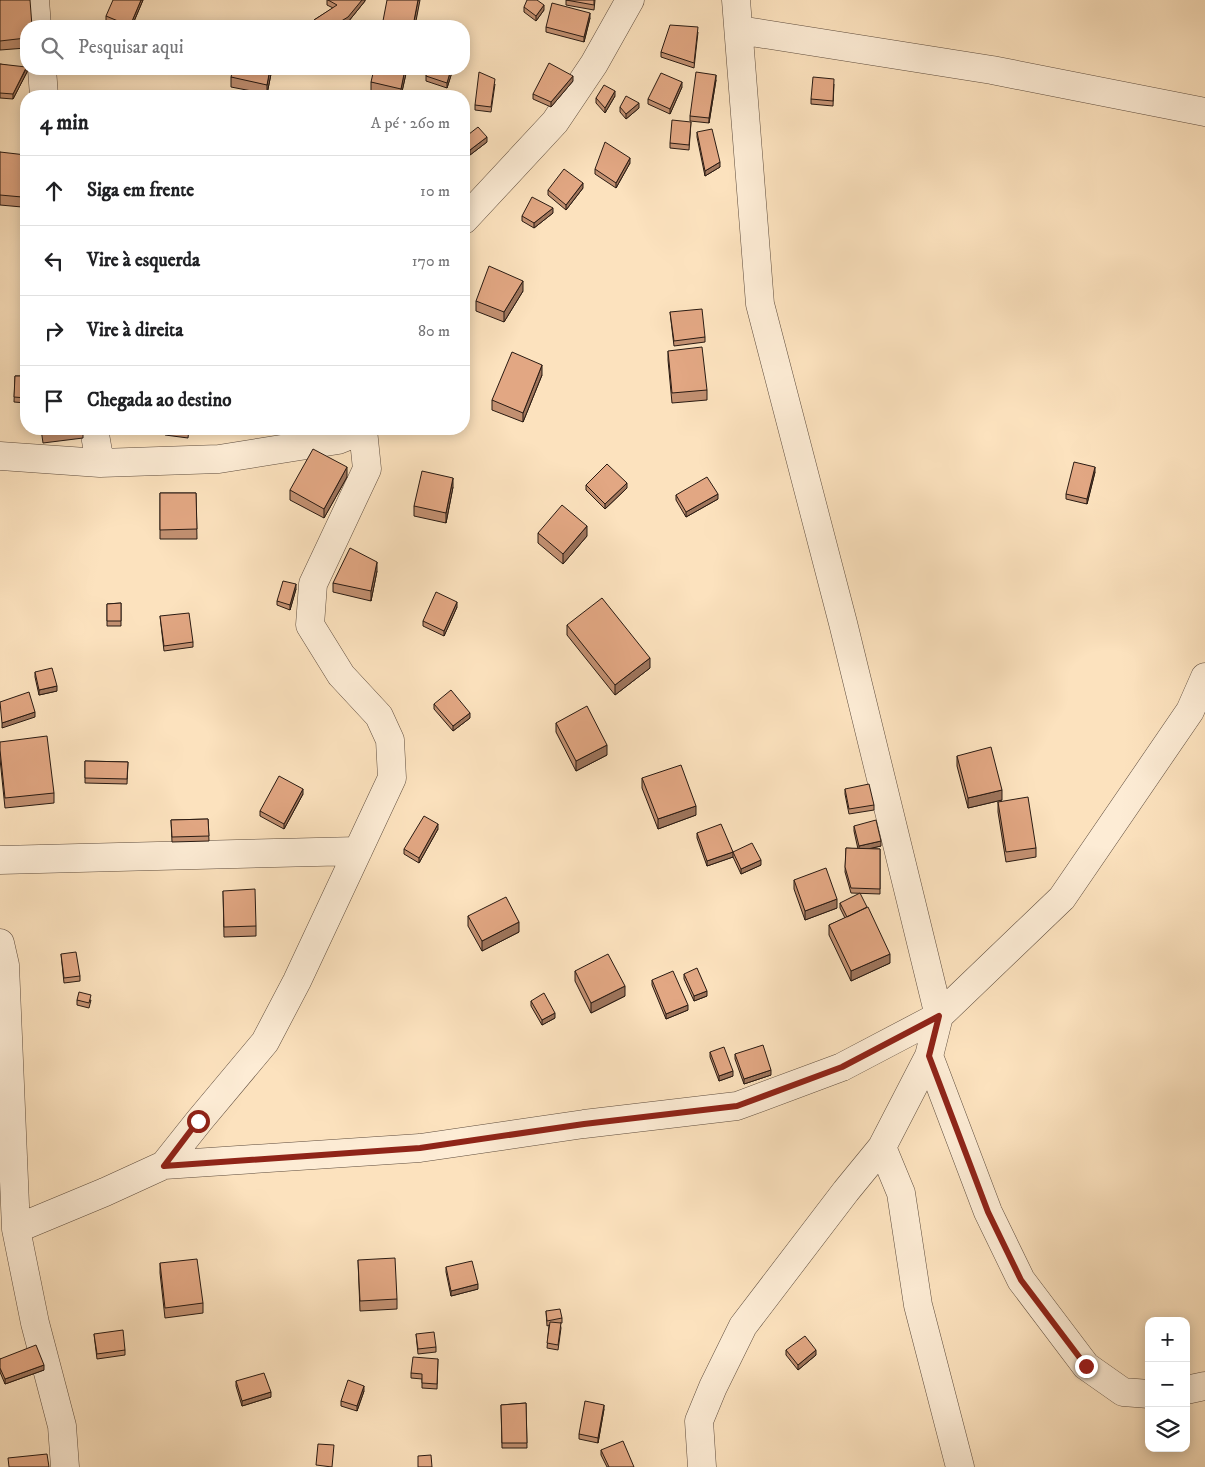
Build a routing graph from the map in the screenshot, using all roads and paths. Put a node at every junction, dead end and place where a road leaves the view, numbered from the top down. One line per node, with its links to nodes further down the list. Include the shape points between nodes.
1 (34, 0): 4 (street)
2 (630, 0): 9 (street, via 594,64 555,122)
3 (736, 0): 5 (street)
4 (37, 20)
5 (739, 30): 8 (street, via 992,70); 20 (street, via 760,304 843,623)
6 (42, 75): 7 (street)
7 (44, 90)
8 (1205, 112)
9 (470, 214)
10 (95, 435): 14 (street)
11 (350, 435): 14 (street, via 338,440 219,459)
12 (364, 435): 17 (street, via 367,468 313,584 310,625 341,675 379,716 390,740 392,778)
13 (0, 456): 14 (street)
14 (100, 463)
15 (1205, 677): 16 (street)
16 (1197, 710): 20 (street, via 1062,898)
17 (358, 851): 18 (street); 23 (street, via 265,1042)
18 (0, 860)
19 (2, 958): 24 (street)
20 (939, 1016): 21 (street); 23 (street, via 842,1067 737,1106 420,1148)
21 (929, 1056): 22 (street); 27 (street, via 988,1212 1021,1280 1086,1366 1123,1392)
22 (882, 1146): 29 (street, via 743,1326 699,1421); 30 (street, via 901,1193 918,1305)
23 (164, 1166): 24 (street)
24 (16, 1230): 28 (street, via 35,1323 62,1426)
25 (1205, 1386): 26 (street)
26 (1190, 1389)
27 (1145, 1394)
28 (65, 1467)
29 (702, 1467)
30 (960, 1467)

